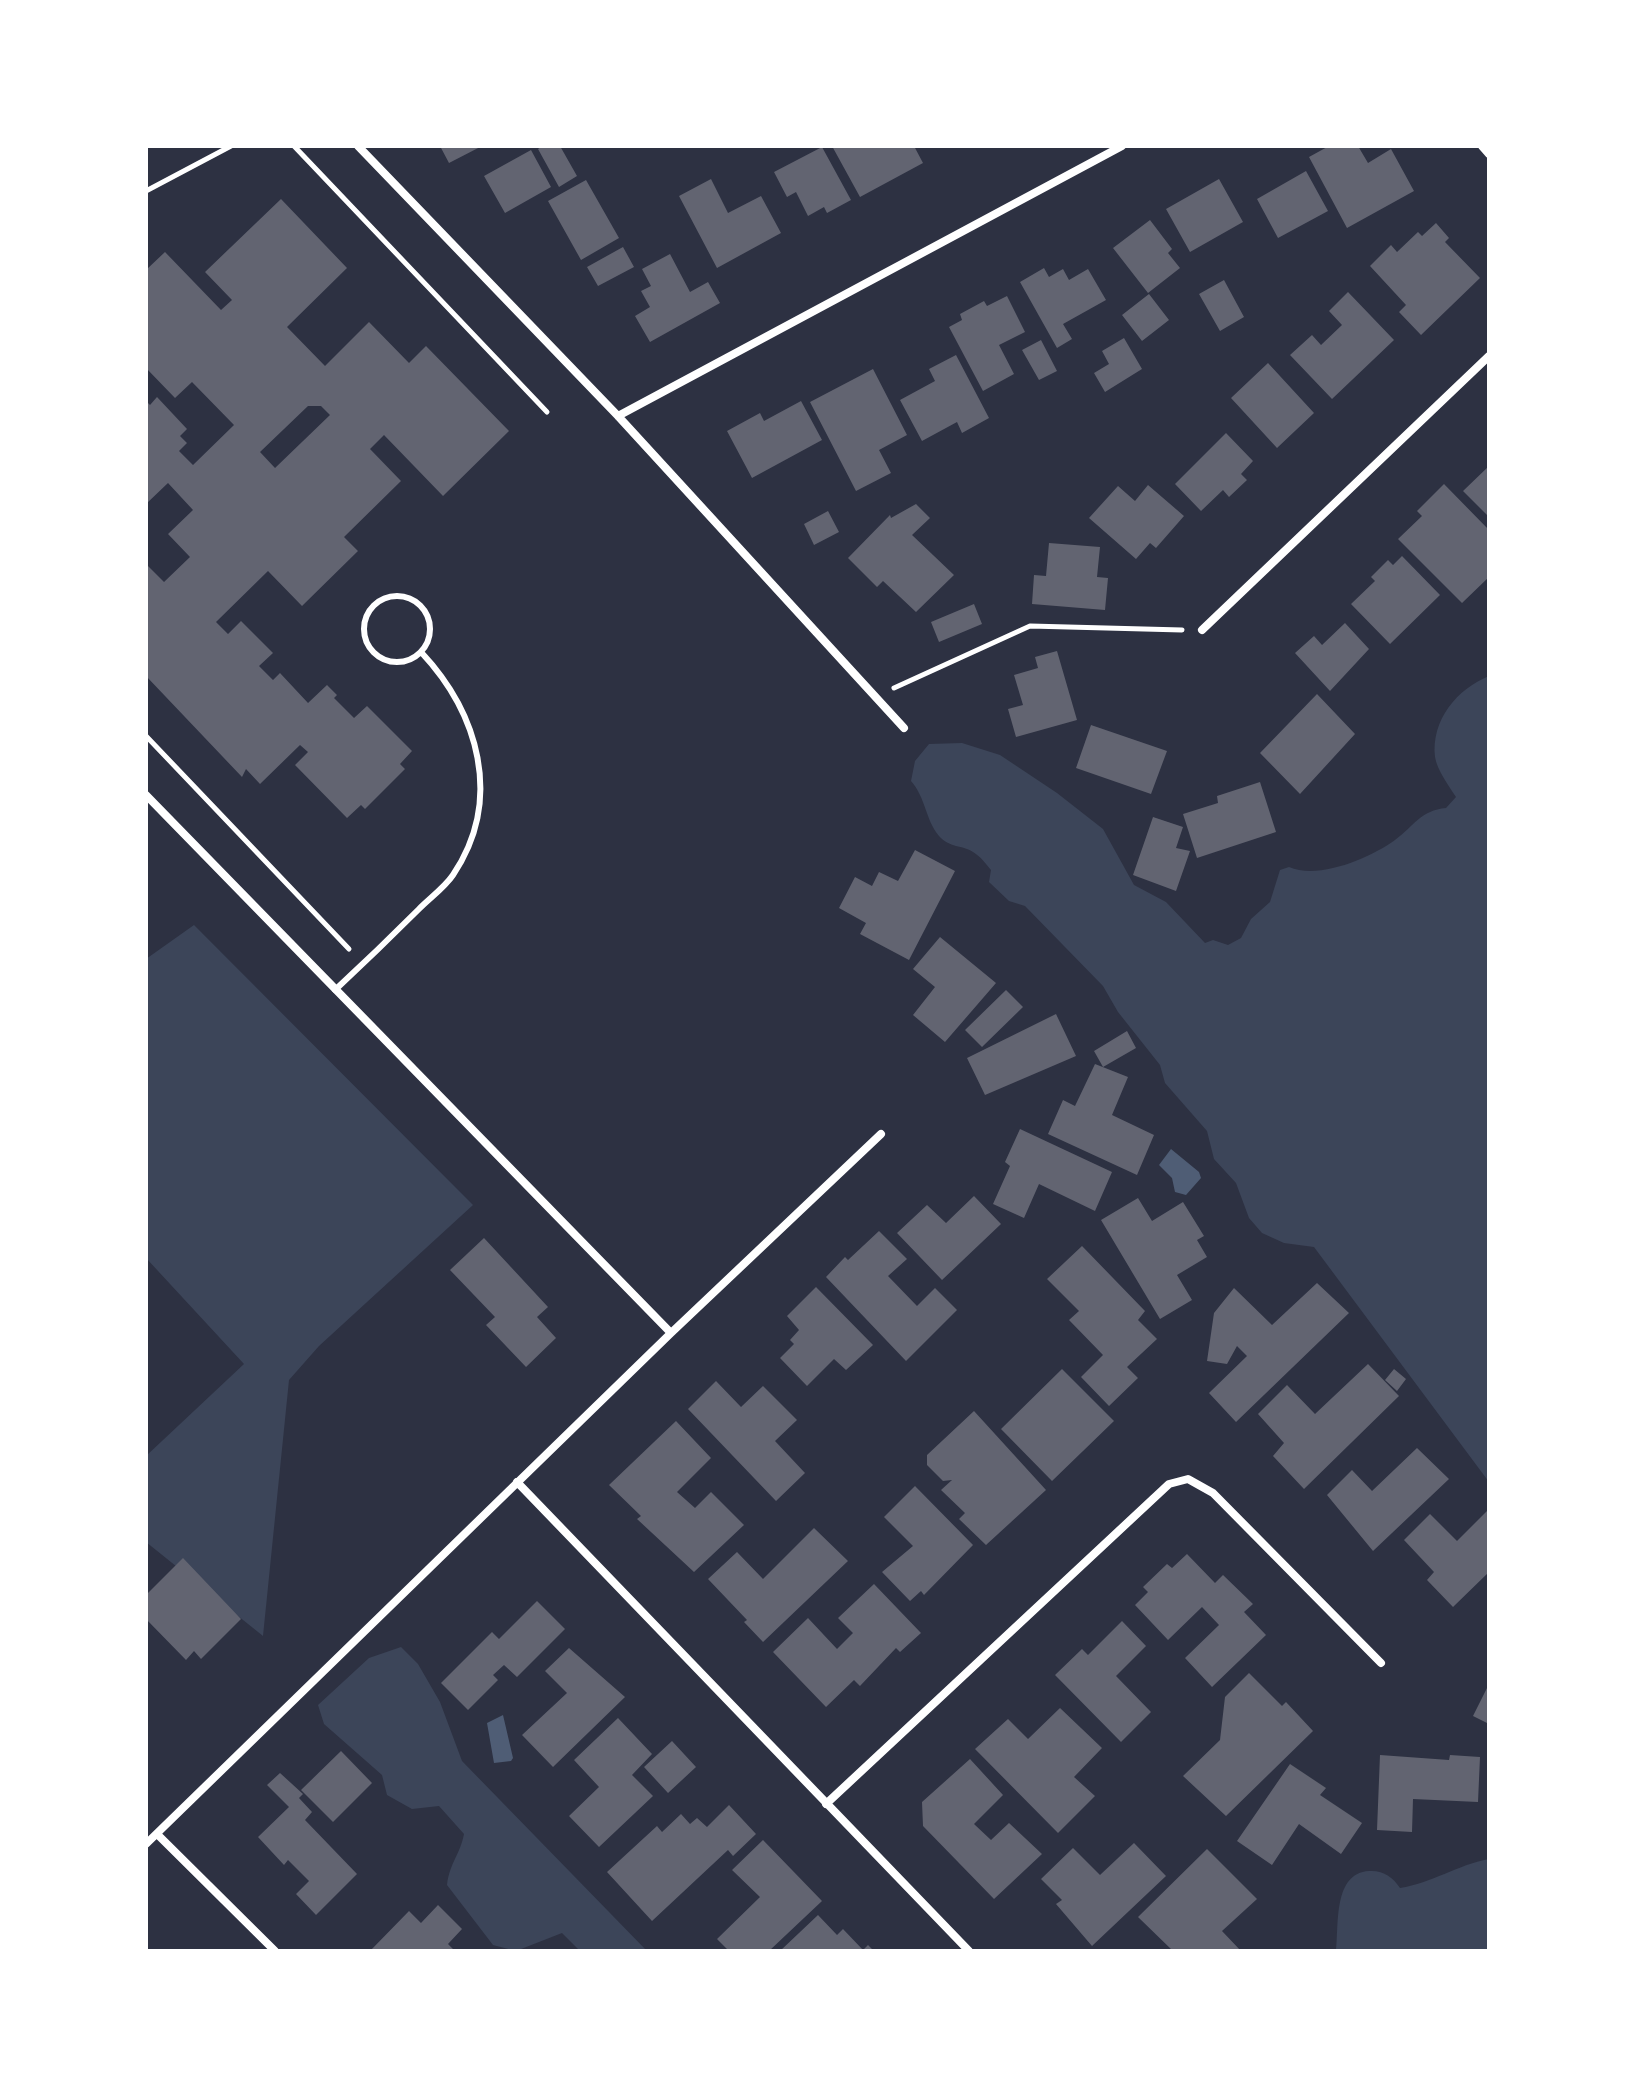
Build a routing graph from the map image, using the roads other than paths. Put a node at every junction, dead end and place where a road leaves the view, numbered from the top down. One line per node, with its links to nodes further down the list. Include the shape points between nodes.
1 (358, 146): 6 (street)
2 (1122, 146): 6 (street)
3 (1482, 146): 4 (street)
4 (1489, 154)
5 (1489, 356): 7 (street)
6 (618, 416): 9 (street)
7 (1202, 630)
8 (421, 652): 8 (lane, via 429,621 418,604 399,596 370,610 366,641 380,658 402,662); 11 (lane, via 449,686 480,755 476,818 453,876)
9 (904, 728)
10 (146, 795): 11 (street)
11 (335, 990): 13 (street)
12 (881, 1134): 13 (street)
13 (671, 1333): 14 (street)
14 (517, 1482): 16 (street); 17 (street)
15 (1381, 1663): 16 (street, via 1213,1493 1188,1479 1169,1484)
16 (826, 1804): 20 (street)
17 (157, 1834): 18 (street); 19 (street)
18 (146, 1844)
19 (275, 1951)
20 (969, 1951)

